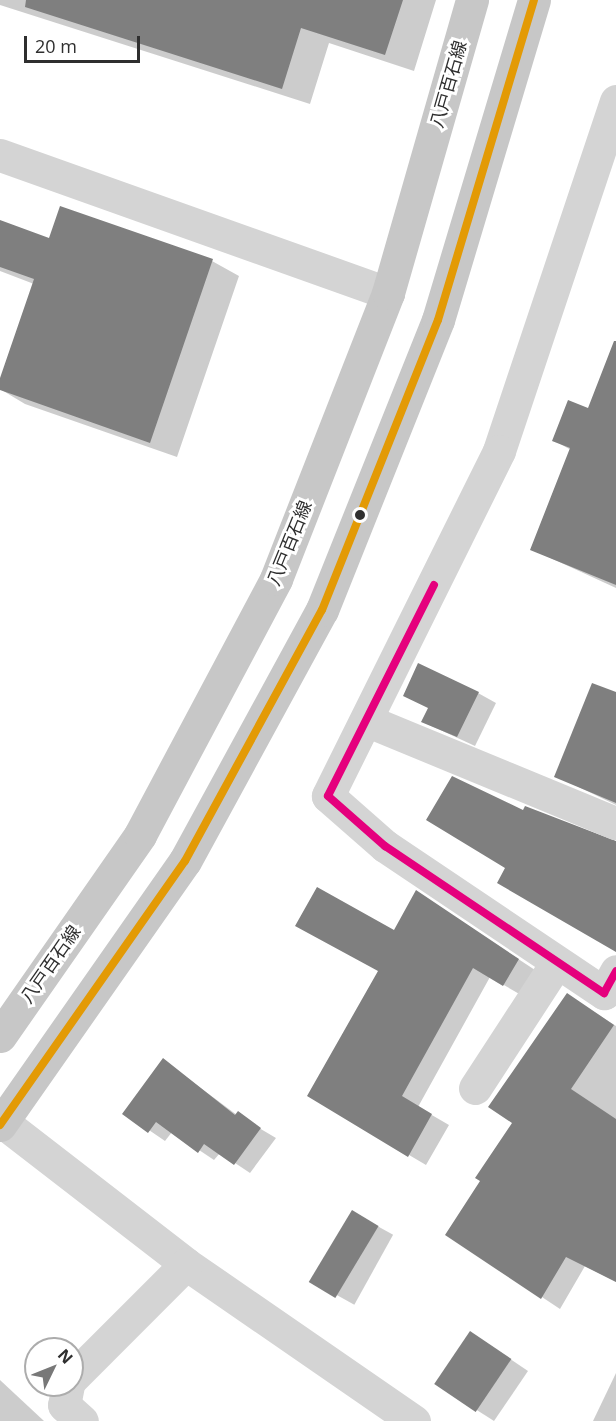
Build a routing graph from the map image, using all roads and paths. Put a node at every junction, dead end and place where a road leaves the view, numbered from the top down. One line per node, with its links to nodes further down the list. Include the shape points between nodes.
1 (472, 0): 5 (main road, 八戸百石線)
2 (534, 0): 12 (main road, via 438,320 322,610 185,861)
3 (616, 101): 6 (street, via 499,451)
4 (0, 155): 5 (street)
5 (388, 293): 10 (main road, 八戸百石線, via 276,579 140,835)
6 (368, 721): 7 (street); 8 (street, via 328,796 385,846)
7 (616, 824)
8 (557, 962): 9 (street); 11 (street)
9 (612, 988)
10 (0, 1036)
11 (475, 1088)
12 (1, 1122): 13 (street)
13 (186, 1264): 14 (street); 17 (street)
14 (84, 1366)
15 (66, 1397): 16 (street, via 64,1405)
16 (82, 1421)
17 (414, 1421)

